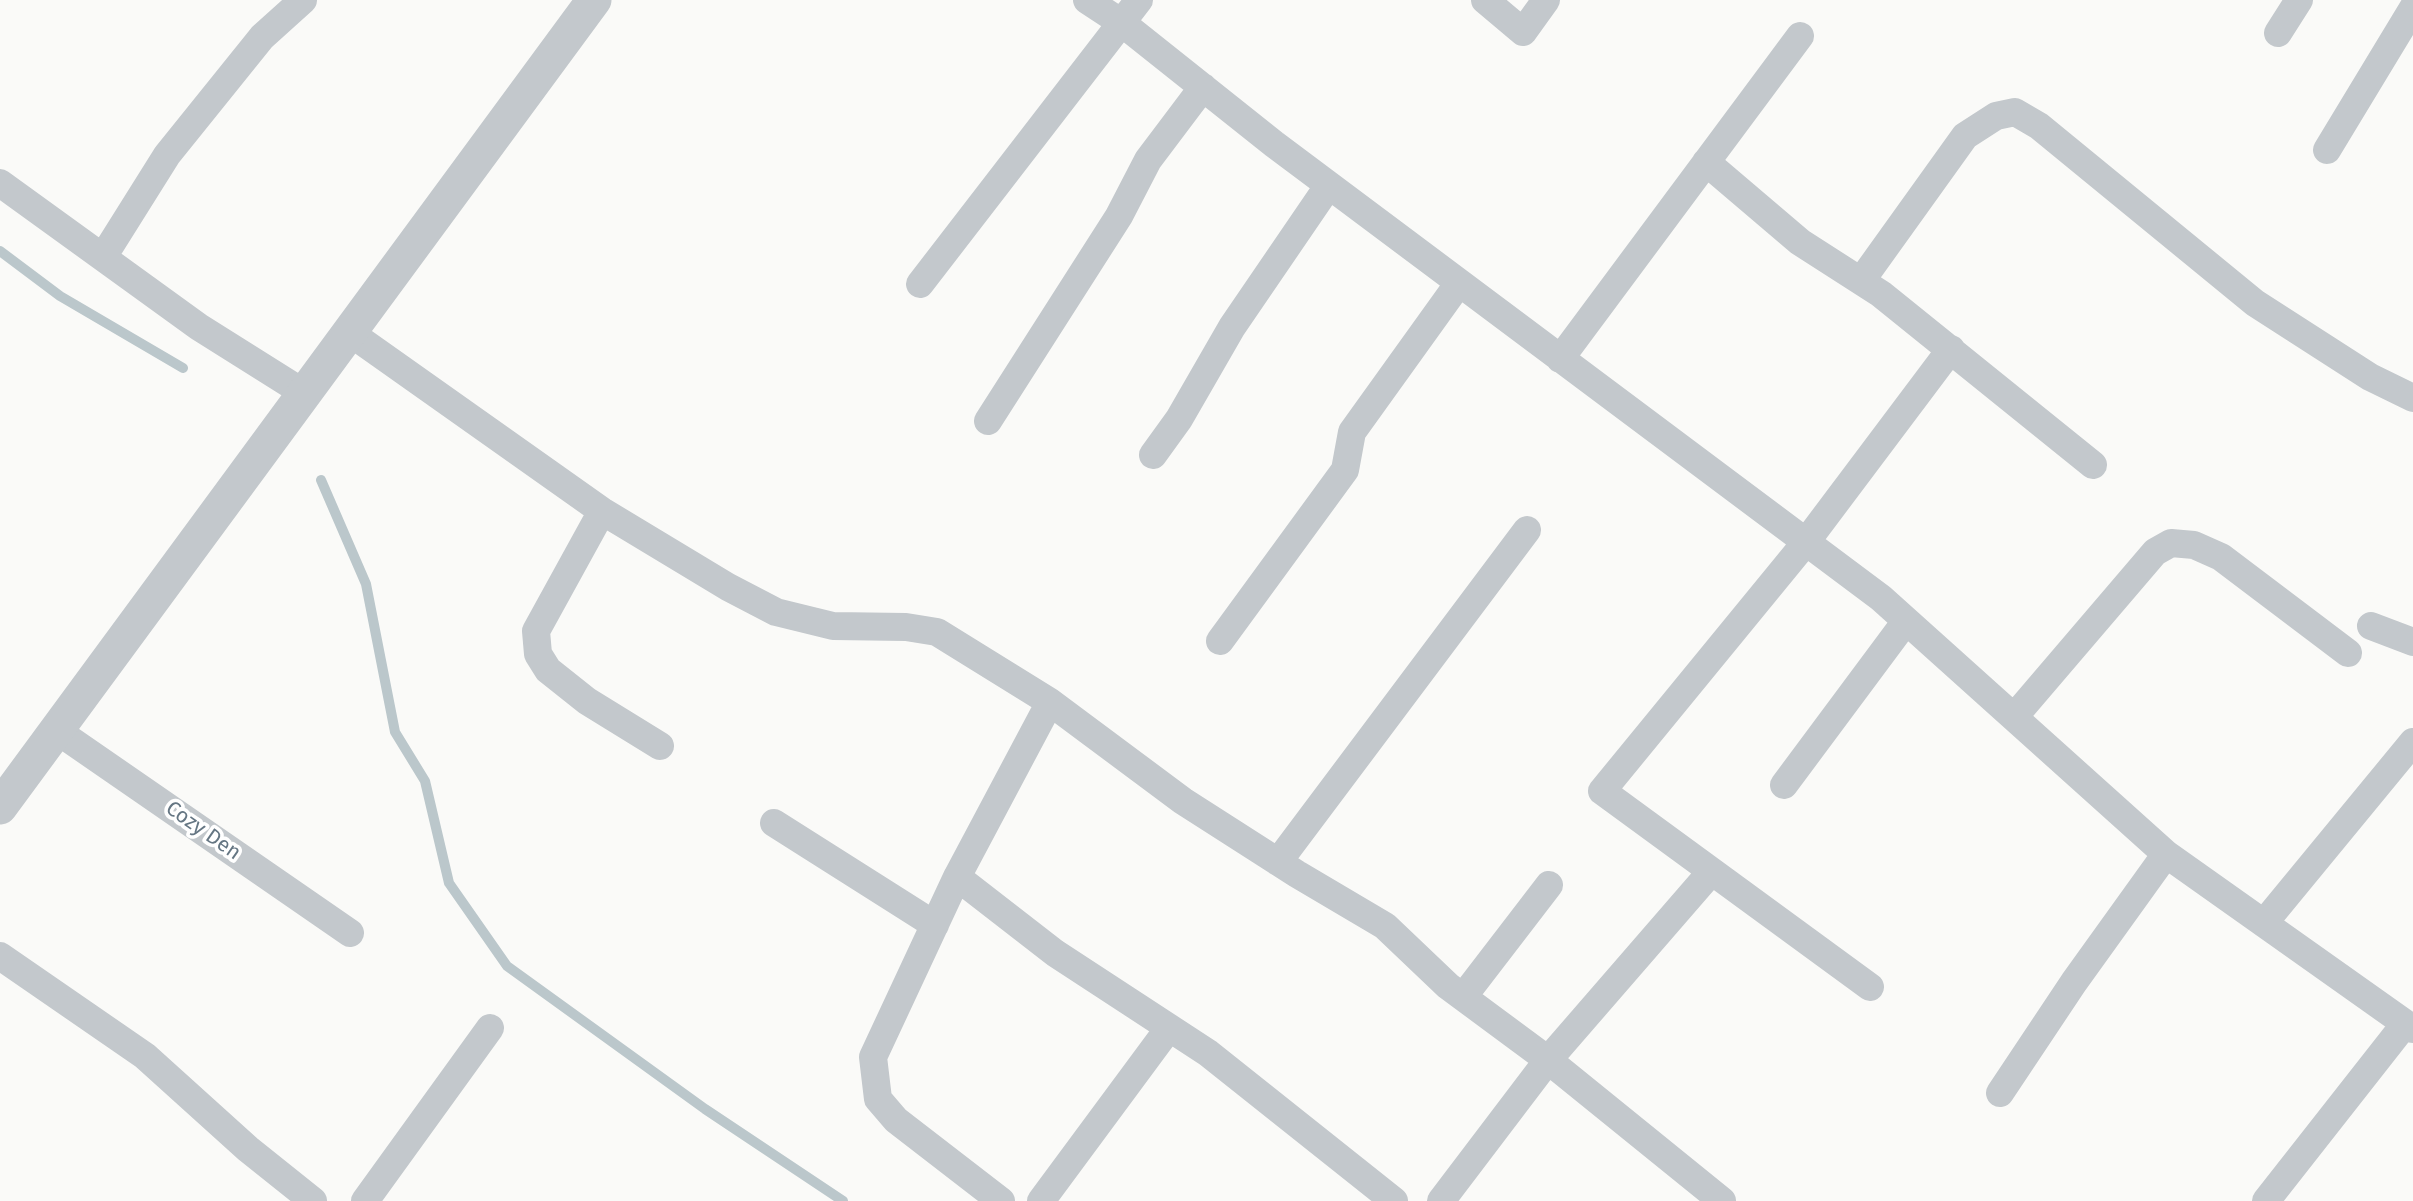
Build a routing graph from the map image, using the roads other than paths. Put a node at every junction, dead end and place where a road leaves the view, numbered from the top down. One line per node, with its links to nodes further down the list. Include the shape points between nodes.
1 (303, 0): 17 (street, via 262,37 167,155)
2 (594, 0): 21 (street)
3 (1087, 0): 9 (street)
4 (1139, 0): 9 (street)
5 (1485, 0): 6 (street, via 1523,33)
6 (1546, 0)
7 (2299, 0): 10 (street)
8 (2413, 8): 13 (street)
9 (1122, 23): 12 (street); 20 (street)
10 (2278, 33)
11 (1800, 36): 14 (street)
12 (1203, 87): 16 (street); 26 (street, via 1148,160 1119,216)
13 (2327, 150)
14 (1706, 162): 18 (street, via 1800,242); 23 (street)
15 (0, 183): 17 (street)
16 (1329, 185): 19 (street); 27 (street, via 1232,327)
17 (103, 257): 25 (street)
18 (1861, 281): 22 (street); 24 (street, via 1965,136 1996,116 2015,112 2039,126 2255,303 2371,377)
19 (1459, 283): 23 (street); 34 (street, via 1352,432 1345,470)
20 (920, 284)
21 (349, 332): 25 (street); 29 (street)
22 (1951, 349): 28 (street); 31 (street)
23 (1560, 359): 31 (street)
24 (2413, 398)
25 (296, 404): 39 (street)
26 (988, 421)
27 (1153, 455)
28 (2093, 465)
29 (602, 511): 37 (street, via 776,612 833,626 937,632); 41 (street, via 536,631 538,654 548,670 587,701)
30 (1527, 530): 46 (street)
31 (1807, 542): 32 (street); 47 (street, via 1602,791)
32 (1906, 621): 38 (street); 42 (street)
33 (2371, 626): 35 (street)
34 (1220, 641)
35 (2413, 642)
36 (2348, 653): 38 (street, via 2221,557 2194,545 2171,543 2155,552)
37 (1050, 702): 46 (street, via 1183,800); 48 (street)
38 (2014, 718): 45 (street)
39 (56, 730): 43 (street); 52 (street, Cozy Den)
40 (2413, 742): 50 (street)
41 (660, 746)
42 (1784, 785)
43 (0, 807)
44 (774, 824): 51 (street)
45 (2166, 854): 50 (street); 60 (street)
46 (1278, 862): 55 (street, via 1385,926)
47 (1711, 872): 54 (street); 59 (street)
48 (957, 877): 51 (street); 58 (street, via 1055,953)
49 (1549, 885): 55 (street)
50 (2264, 923): 56 (street)
51 (935, 925): 63 (street, via 873,1058 878,1099 896,1120)
52 (351, 933)
53 (0, 956): 61 (street, via 145,1056)
54 (1870, 988)
55 (1463, 997): 59 (street)
56 (2409, 1026): 68 (street)
57 (490, 1028): 62 (street)
58 (1169, 1028): 64 (street); 65 (street, via 1208,1053)
59 (1548, 1060): 66 (street); 67 (street)
60 (2000, 1093)
61 (313, 1201)
62 (365, 1201)
63 (1001, 1201)
64 (1041, 1201)
65 (1394, 1201)
66 (1441, 1201)
67 (1722, 1201)
68 (2266, 1201)

